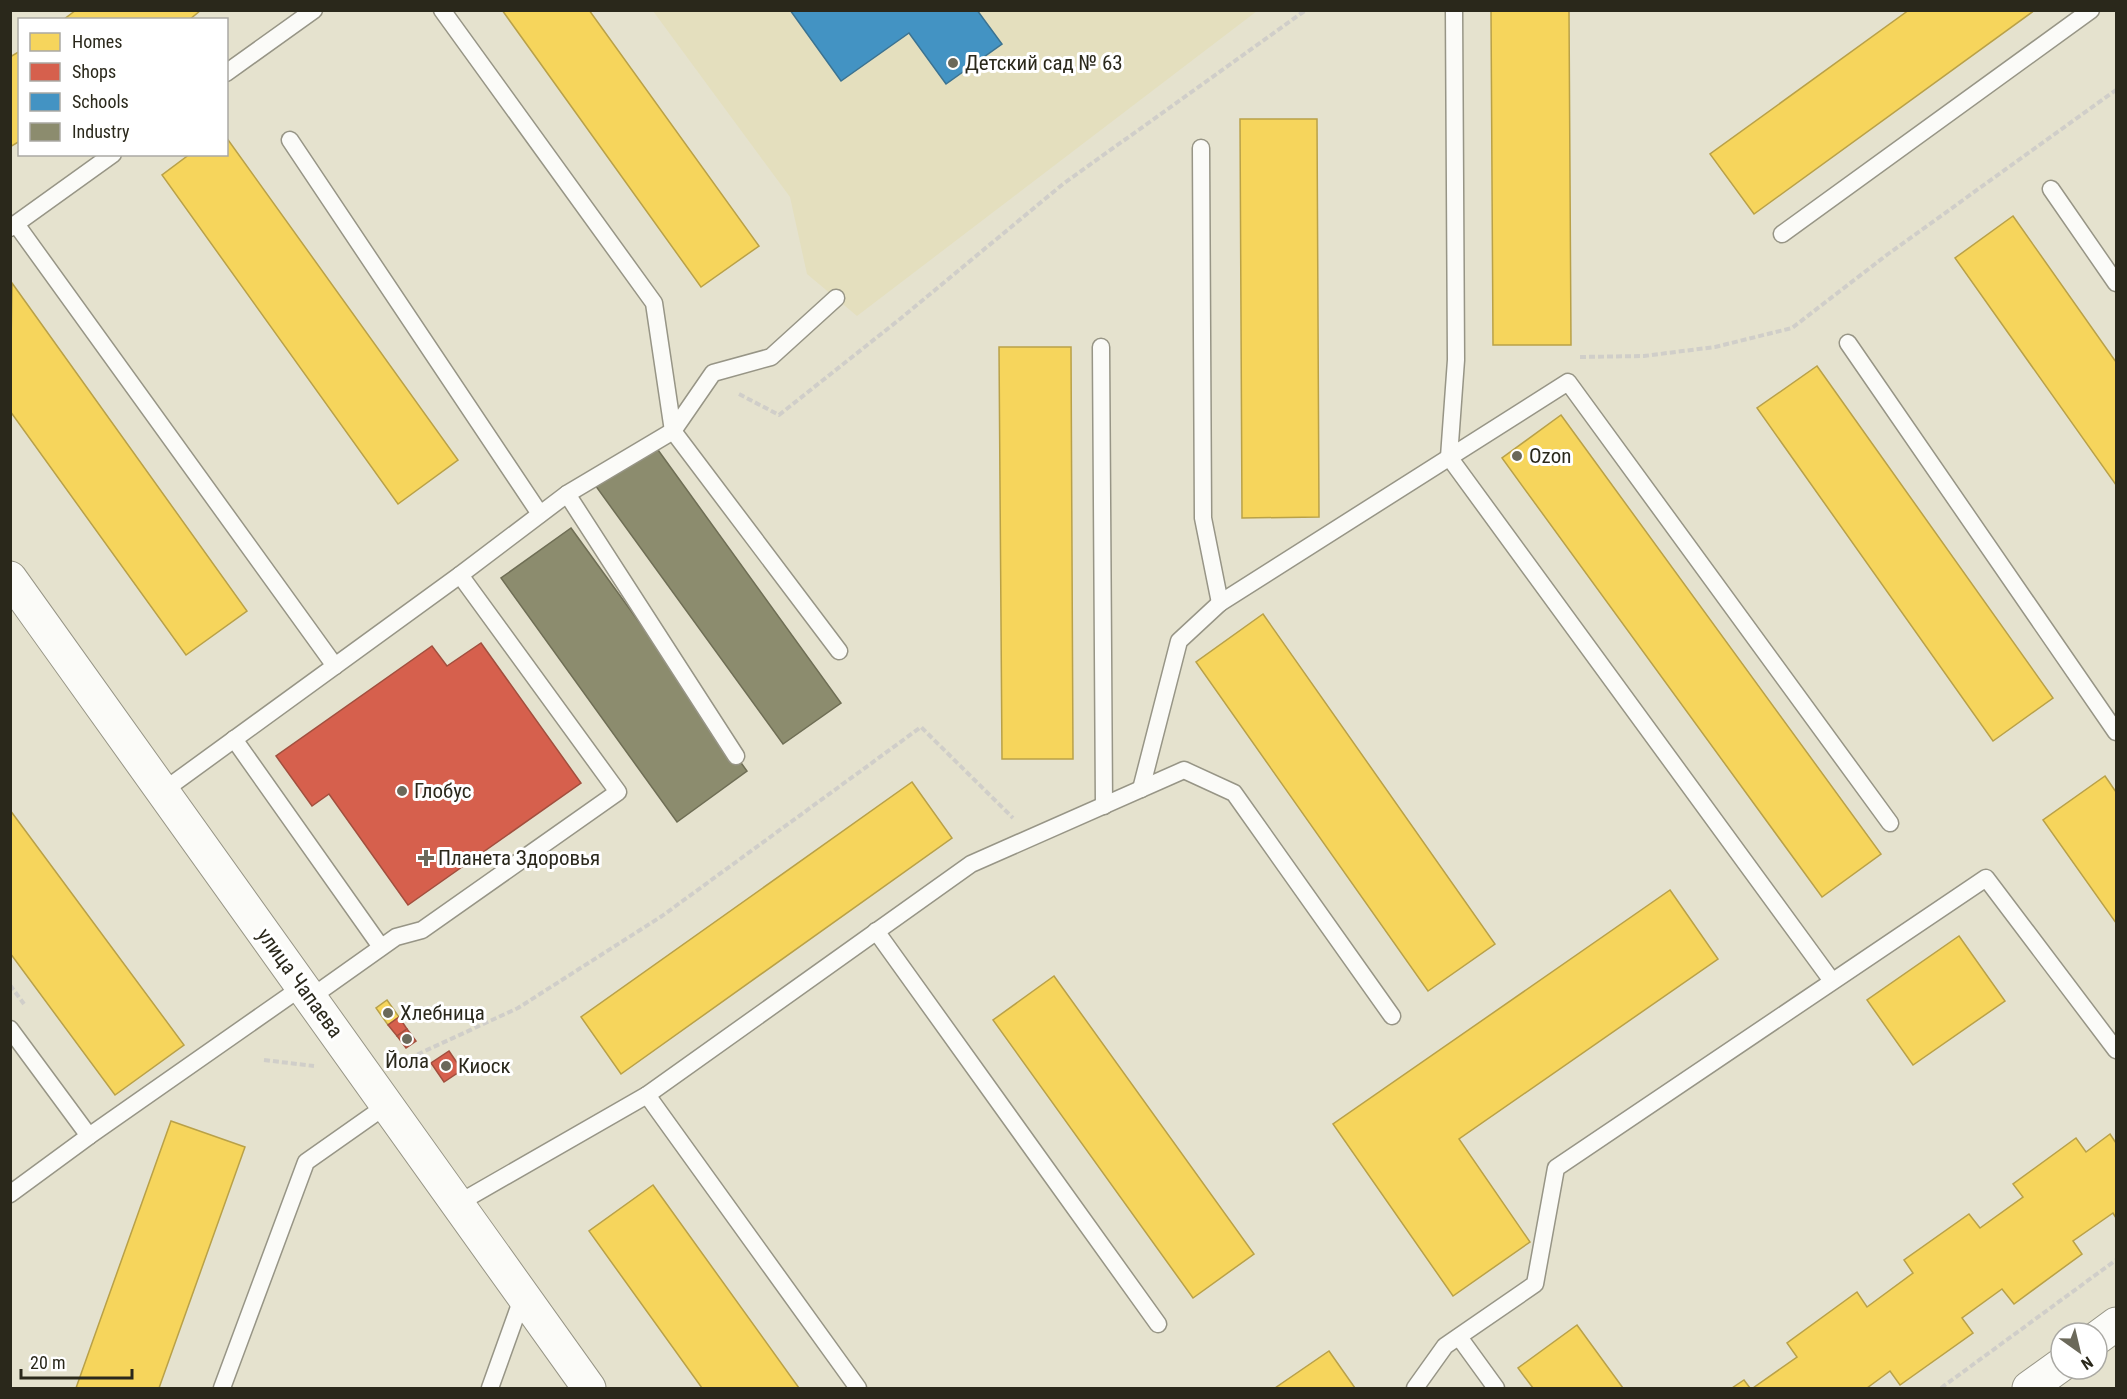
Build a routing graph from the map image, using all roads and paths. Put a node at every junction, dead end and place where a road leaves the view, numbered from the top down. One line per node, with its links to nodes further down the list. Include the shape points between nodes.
1 (314, 10): 6 (lane)
2 (442, 10): 20 (lane, via 654,303)
3 (1306, 10): 19 (path, via 1062,184 779,415)
4 (1454, 10): 21 (lane, via 1456,360)
5 (2091, 10): 13 (lane)
6 (228, 72)
7 (2116, 90): 18 (path, via 1792,328 1680,352 1580,357)
8 (290, 140): 23 (lane)
9 (1201, 148): 26 (lane, via 1203,518)
10 (110, 156): 12 (lane)
11 (2051, 189): 14 (lane)
12 (13, 226): 28 (lane)
13 (1782, 234)
14 (2116, 284)
15 (836, 298): 20 (lane, via 771,357 713,373)
16 (1848, 343): 29 (lane)
17 (1101, 347): 34 (lane)
18 (1568, 382): 21 (lane); 35 (lane)
19 (729, 389)
20 (673, 431): 22 (lane); 27 (lane)
21 (1449, 457): 26 (lane); 39 (lane)
22 (567, 494): 23 (lane); 31 (lane)
23 (540, 514): 24 (lane)
24 (460, 574): 28 (lane); 38 (lane, via 618,792 422,930 396,937)
25 (10, 578): 33 (street, улица Чапаева)
26 (1220, 603): 32 (lane, via 1179,641)
27 (839, 651)
28 (335, 666): 30 (lane)
29 (2116, 732)
30 (234, 739): 33 (lane); 38 (lane)
31 (736, 756)
32 (1141, 789): 34 (lane); 41 (lane, via 1184,770 1234,793)
33 (163, 791): 40 (street, улица Чапаева)
34 (1104, 806): 36 (lane)
35 (1890, 822)
36 (1032, 837): 37 (lane, via 971,864); 45 (path, via 921,727 662,916 518,1008)
37 (876, 931): 47 (lane); 54 (lane)
38 (381, 947): 40 (lane)
39 (1832, 981): 43 (lane, via 1986,878); 55 (lane, via 1556,1168 1535,1284)
40 (306, 993): 48 (street, улица Чапаева); 49 (lane)
41 (1392, 1016)
42 (10, 1029): 49 (lane)
43 (2116, 1050)
44 (264, 1060): 46 (path)
45 (401, 1062)
46 (315, 1066)
47 (647, 1095): 51 (lane); 60 (lane)
48 (387, 1105): 51 (street, улица Чапаева); 57 (lane, via 306,1162)
49 (90, 1136): 50 (lane)
50 (10, 1194)
51 (457, 1204): 53 (street, улица Чапаева)
52 (2116, 1260): 63 (path)
53 (523, 1296): 58 (lane); 59 (street, улица Чапаева)
54 (1158, 1324)
55 (1459, 1337): 61 (lane, via 1445,1346); 62 (lane)
56 (2049, 1374): 64 (street)
57 (222, 1389)
58 (490, 1389)
59 (589, 1389)
60 (858, 1389)
61 (1415, 1389)
62 (1496, 1389)
63 (1941, 1389)
64 (2029, 1389)

